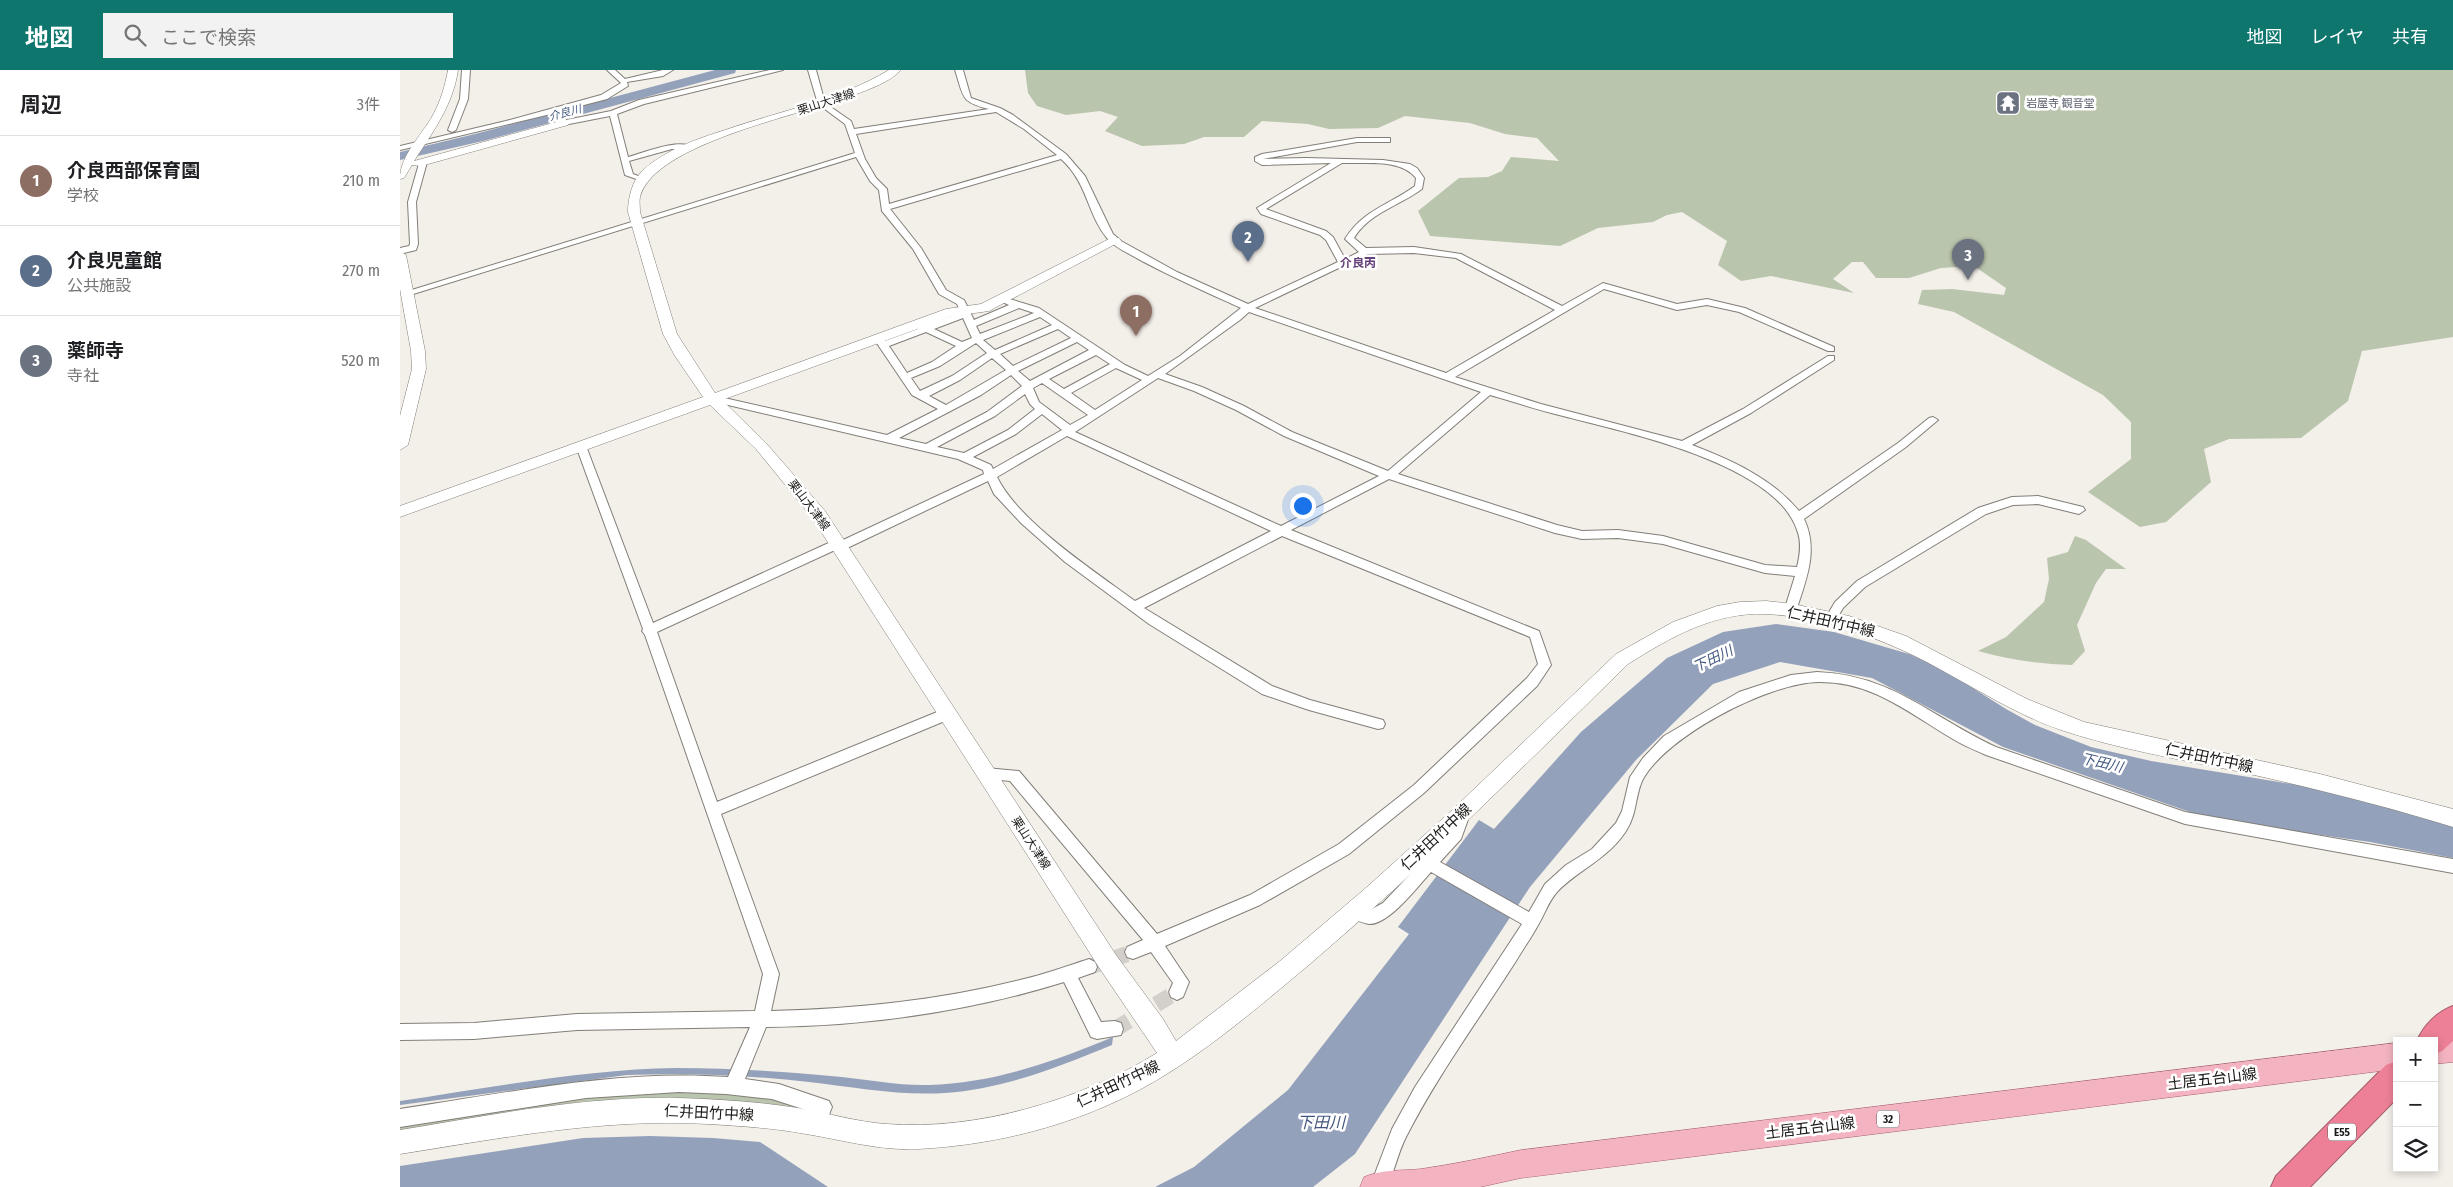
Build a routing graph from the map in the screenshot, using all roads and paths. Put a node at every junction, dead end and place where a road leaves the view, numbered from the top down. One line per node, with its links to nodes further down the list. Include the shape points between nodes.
1 (453, 70): 20 (main road, via 452,85 445,103)
2 (466, 70): 16 (street, via 464,99)
3 (611, 70): 9 (street)
4 (669, 70): 9 (street)
5 (779, 70): 13 (street, via 642,102)
6 (812, 70): 10 (street)
7 (896, 70): 10 (main road, 栗山大津線, via 864,89)
8 (960, 70): 12 (street, via 968,98 976,104)
9 (627, 81): 11 (street, via 604,97)
10 (822, 104): 17 (street, via 848,123); 21 (main road, 栗山大津線, via 721,133)
11 (556, 110): 14 (street); 15 (street)
12 (1000, 111): 17 (street); 24 (street)
13 (613, 113): 15 (street); 25 (street)
14 (517, 120): 16 (street); 20 (street)
15 (564, 122): 27 (main road)
16 (452, 130): 18 (street)
17 (852, 132): 23 (street)
18 (436, 134)
19 (1387, 140): 26 (street, via 1341,143 1258,159 1262,163)
20 (421, 143): 22 (street); 27 (main road)
21 (688, 147): 25 (street); 29 (main road, 栗山大津線, via 655,166)
22 (400, 148)
23 (859, 154): 30 (street, via 873,179 883,189); 31 (street)
24 (1063, 156): 30 (street); 32 (street, via 1088,186)
25 (625, 160): 29 (street, via 629,175)
26 (1340, 161): 34 (street, via 1398,164 1414,170 1420,178 1419,187 1412,193 1378,210 1352,233 1348,239); 36 (street, via 1261,208 1264,212 1323,233)
27 (416, 162): 28 (main road); 33 (street, via 423,174 412,202 413,248)
28 (400, 176)
29 (642, 179): 31 (main road, 栗山大津線, via 634,195)
30 (886, 208): 42 (street, via 917,248 942,292 961,302)
31 (637, 221): 37 (street); 64 (main road, 栗山大津線, via 670,334)
32 (1115, 241): 38 (main road); 40 (street)
33 (400, 251)
34 (1364, 251): 36 (street); 41 (street, via 1414,250 1458,256)
35 (400, 255): 37 (main road)
36 (1343, 263): 40 (street)
37 (407, 293): 43 (main road)
38 (1003, 300): 39 (street); 42 (main road)
39 (1017, 305): 44 (street); 45 (street)
40 (1247, 308): 57 (street); 58 (street)
41 (1562, 310): 58 (street); 72 (street, via 1603,286 1677,307 1707,302 1742,310 1831,353 1746,410)
42 (965, 312): 45 (street); 47 (main road, via 951,312)
43 (405, 313): 71 (main road, via 418,369)
44 (1041, 313): 46 (street); 49 (street)
45 (971, 324): 49 (street)
46 (1059, 325): 48 (street); 53 (street)
47 (922, 326): 50 (main road); 51 (street)
48 (1078, 338): 52 (street); 55 (street)
49 (978, 339): 51 (street); 53 (street)
50 (881, 342): 56 (street); 64 (main road)
51 (963, 346): 56 (street, via 936,364)
52 (1097, 350): 54 (street); 59 (street)
53 (994, 353): 55 (street); 63 (street, via 956,378)
54 (1117, 364): 57 (street); 62 (street)
55 (1013, 370): 60 (street); 65 (street, via 978,394)
56 (905, 377): 63 (street)
57 (1154, 377): 67 (street); 77 (street, via 1198,389 1288,434)
58 (1447, 377): 61 (street)
59 (1042, 378): 60 (street); 62 (street)
60 (1028, 387): 66 (street, via 1035,404); 74 (street, via 991,414)
61 (1488, 391): 72 (street); 77 (street)
62 (1064, 393): 67 (street)
63 (920, 396): 65 (street)
64 (711, 398): 70 (street); 73 (main road); 82 (main road, 栗山大津線, via 761,446 819,515)
65 (946, 409): 70 (street)
66 (1042, 409): 69 (street); 75 (street, via 1012,432)
67 (1095, 415): 69 (street)
68 (1933, 420): 80 (street)
69 (1069, 430): 76 (street); 81 (street, via 1070,434)
70 (889, 439): 74 (street)
71 (400, 445)
72 (1684, 445): 80 (street, via 1732,464 1775,492)
73 (581, 446): 79 (main road); 87 (street)
74 (927, 448): 75 (street)
75 (965, 457): 76 (street, via 987,468)
76 (991, 475): 82 (street); 84 (street, via 998,491 1025,520 1069,559)
77 (1388, 476): 81 (street); 83 (street, via 1555,529 1582,535 1618,534 1663,540 1765,569)
78 (2079, 510): 86 (street, via 2038,500 2012,501 1982,511 1861,584 1839,605)
79 (400, 512)
80 (1798, 517): 83 (street, via 1806,534 1808,550)
81 (1281, 530): 84 (street); 98 (street, via 1535,634 1546,665 1420,789 1344,849 1255,900)
82 (838, 545): 87 (street); 88 (main road, 栗山大津線)
83 (1801, 572): 85 (street)
84 (1134, 607): 89 (street, via 1214,660 1267,690 1309,706)
85 (1790, 611): 86 (main road, 仁井田竹中線); 92 (main road, 仁井田竹中線, via 1748,608 1718,612 1659,636 1622,659)
86 (1831, 619): 93 (main road, 仁井田竹中線, via 1887,635 2027,708 2080,728 2121,740 2364,792)
87 (648, 631): 91 (street)
88 (947, 714): 90 (main road, 栗山大津線); 91 (street)
89 (1378, 724)
90 (986, 774): 98 (street, via 1014,774); 111 (main road, 栗山大津線)
91 (712, 811): 103 (street, via 771,974)
92 (1464, 812): 94 (street, via 1456,835); 96 (main road, 仁井田竹中線)
93 (2453, 818)
94 (1432, 864): 96 (street, via 1388,908 1371,917); 97 (street)
95 (2453, 866): 97 (street, via 2185,818 1991,751 1877,688 1841,678 1817,677 1791,680 1744,696 1670,740 1634,781 1629,811 1621,828 1597,854 1571,870 1550,889)
96 (1356, 913): 111 (main road, 仁井田竹中線)
97 (1529, 921): 118 (street, via 1421,1093 1398,1135)
98 (1155, 944): 99 (street); 102 (street, via 1181,982)
99 (1133, 952)
100 (1089, 967): 101 (street)
101 (1068, 974): 103 (street, via 1024,987 937,1005 865,1014); 105 (street, via 1097,1031)
102 (1177, 992)
103 (760, 1019): 106 (street, via 576,1022 474,1031); 113 (street)
104 (2453, 1020): 107 (highway)
105 (1115, 1029)
106 (400, 1032)
107 (2436, 1037)
108 (2453, 1049): 109 (main road)
109 (2438, 1051)
110 (2393, 1056): 117 (main road, 土居五台山線 / 32, via 1521,1164)
111 (1173, 1058): 115 (main road, 仁井田竹中線, via 1084,1102 1017,1122 976,1130 944,1135 884,1137)
112 (2393, 1080): 119 (highway, E55)
113 (732, 1086): 114 (street, via 672,1084 586,1090); 115 (street, via 774,1091 823,1107)
114 (400, 1118)
115 (817, 1124): 116 (main road, 仁井田竹中線, via 713,1112 615,1112 546,1119)
116 (400, 1142)
117 (1475, 1181): 118 (main road, 土居五台山線 / 32)
118 (1377, 1186)
119 (2287, 1187)

